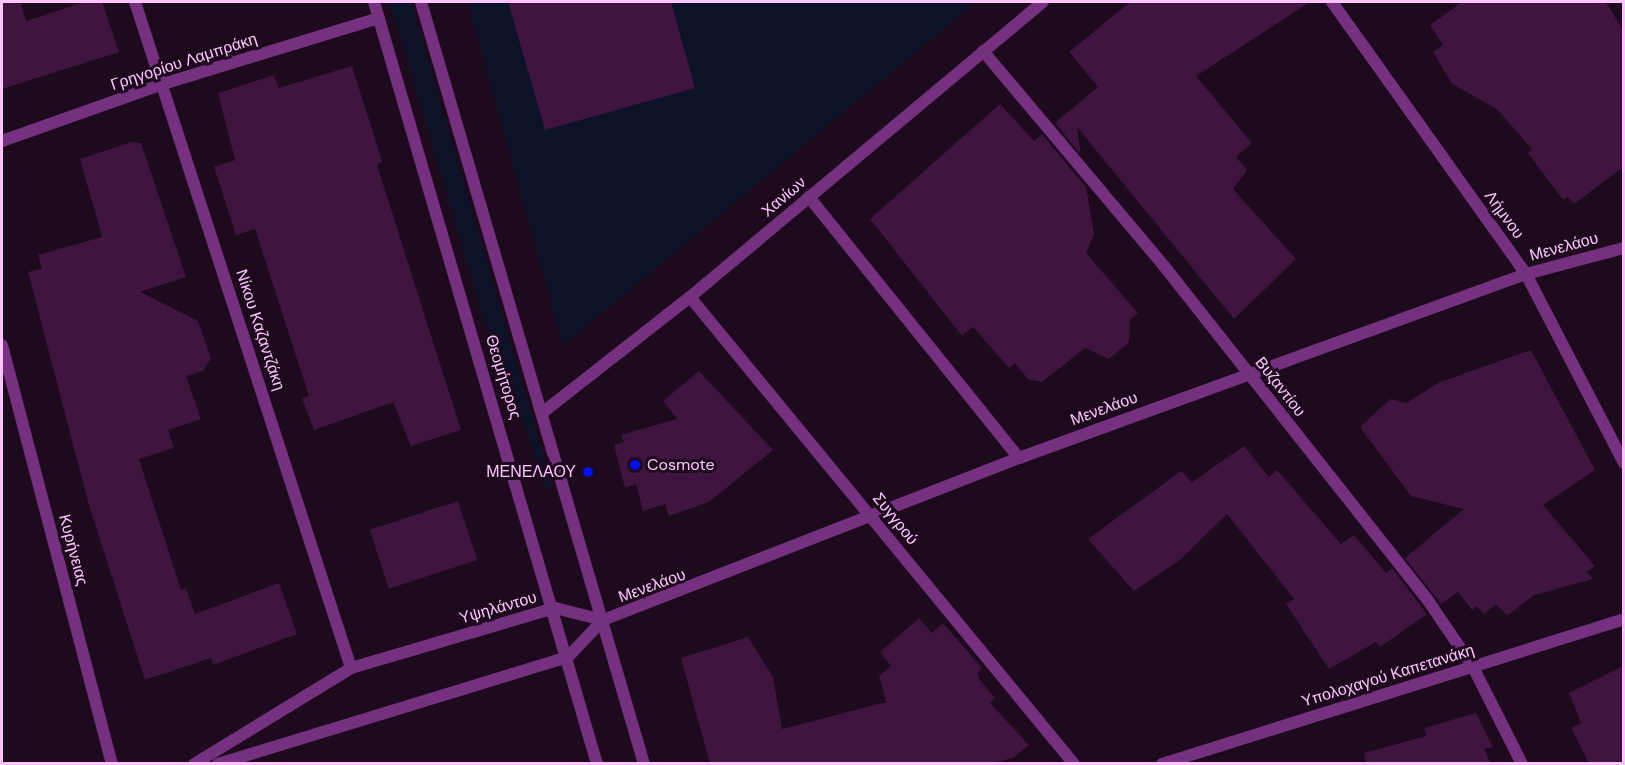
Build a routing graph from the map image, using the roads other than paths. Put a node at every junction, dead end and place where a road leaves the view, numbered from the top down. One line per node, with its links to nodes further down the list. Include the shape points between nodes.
1 (135, 2): 8 (street, Νίκου Καζαντζάκη)
2 (374, 2): 6 (street, Θεομήτορος)
3 (421, 2): 16 (street, Θεομήτορος)
4 (1043, 2): 7 (street, Χανίων)
5 (1332, 2): 12 (street, Λήμνου)
6 (379, 18): 8 (street, Γρηγορίου Λαμπράκη); 20 (street, Θεομήτορος)
7 (983, 51): 10 (street, Χανίων); 15 (street, Βυζαντίου)
8 (163, 84): 9 (street, Γρηγορίου Λαμπράκη); 25 (street, Νίκου Καζαντζάκη)
9 (2, 141)
10 (809, 198): 13 (street, Χανίων); 17 (street)
11 (1623, 248): 12 (street, Μενελάου)
12 (1527, 274): 15 (street, Μενελάου); 18 (street, Λήμνου)
13 (690, 297): 16 (street, Χανίων); 19 (street, Συγγρού)
14 (2, 345): 26 (street, Κυρήνειας)
15 (1248, 373): 17 (street, Μενελάου); 24 (street, Βυζαντίου, via 1427,598)
16 (542, 413): 22 (street, Θεομήτορος)
17 (1019, 458): 19 (street, Μενελάου)
18 (1623, 463)
19 (873, 518): 22 (street, Μενελάου); 31 (street, Συγγρού)
20 (555, 608): 22 (street, Υψηλάντου); 23 (street, Θεομήτορος); 25 (street, Υψηλάντου)
21 (1623, 619): 24 (street, Υπολοχαγού Καπετανάκη)
22 (603, 620): 23 (street); 30 (street, Θεομήτορος)
23 (568, 657): 28 (street); 29 (street, Θεομήτορος)
24 (1473, 667): 32 (street, Υπολοχαγού Καπετανάκη); 33 (street, Βυζαντίου)
25 (351, 668): 27 (street, Υψηλάντου)
26 (112, 764)
27 (195, 764)
28 (218, 764)
29 (597, 764)
30 (644, 764)
31 (1074, 764)
32 (1162, 764)
33 (1522, 764)

